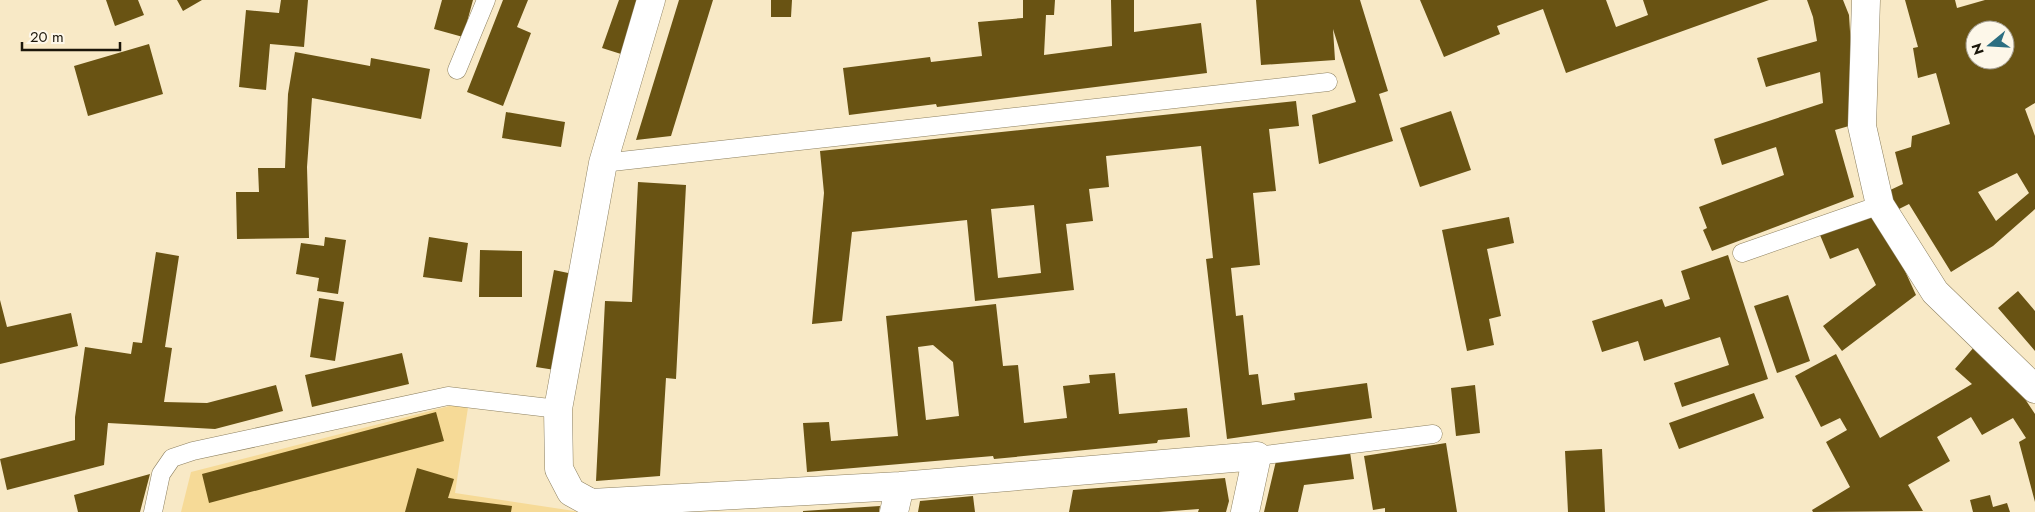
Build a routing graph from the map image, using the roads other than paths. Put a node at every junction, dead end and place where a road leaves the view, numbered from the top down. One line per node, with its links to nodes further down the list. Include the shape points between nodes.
1 (486, 0): 4 (lane)
2 (651, 0): 6 (street)
3 (1866, 0): 7 (street, via 1862,126)
4 (458, 70)
5 (1328, 82): 6 (lane)
6 (603, 163): 10 (street)
7 (1880, 205): 8 (lane); 9 (street, via 1935,292)
8 (1742, 253)
9 (2035, 389)
10 (558, 409): 13 (street, via 559,469 571,492 591,503); 14 (lane, via 448,396 193,451 172,458 162,474)
11 (1433, 434): 12 (lane)
12 (1257, 456): 13 (street); 15 (street)
13 (897, 499)
14 (153, 512)
15 (1245, 512)

